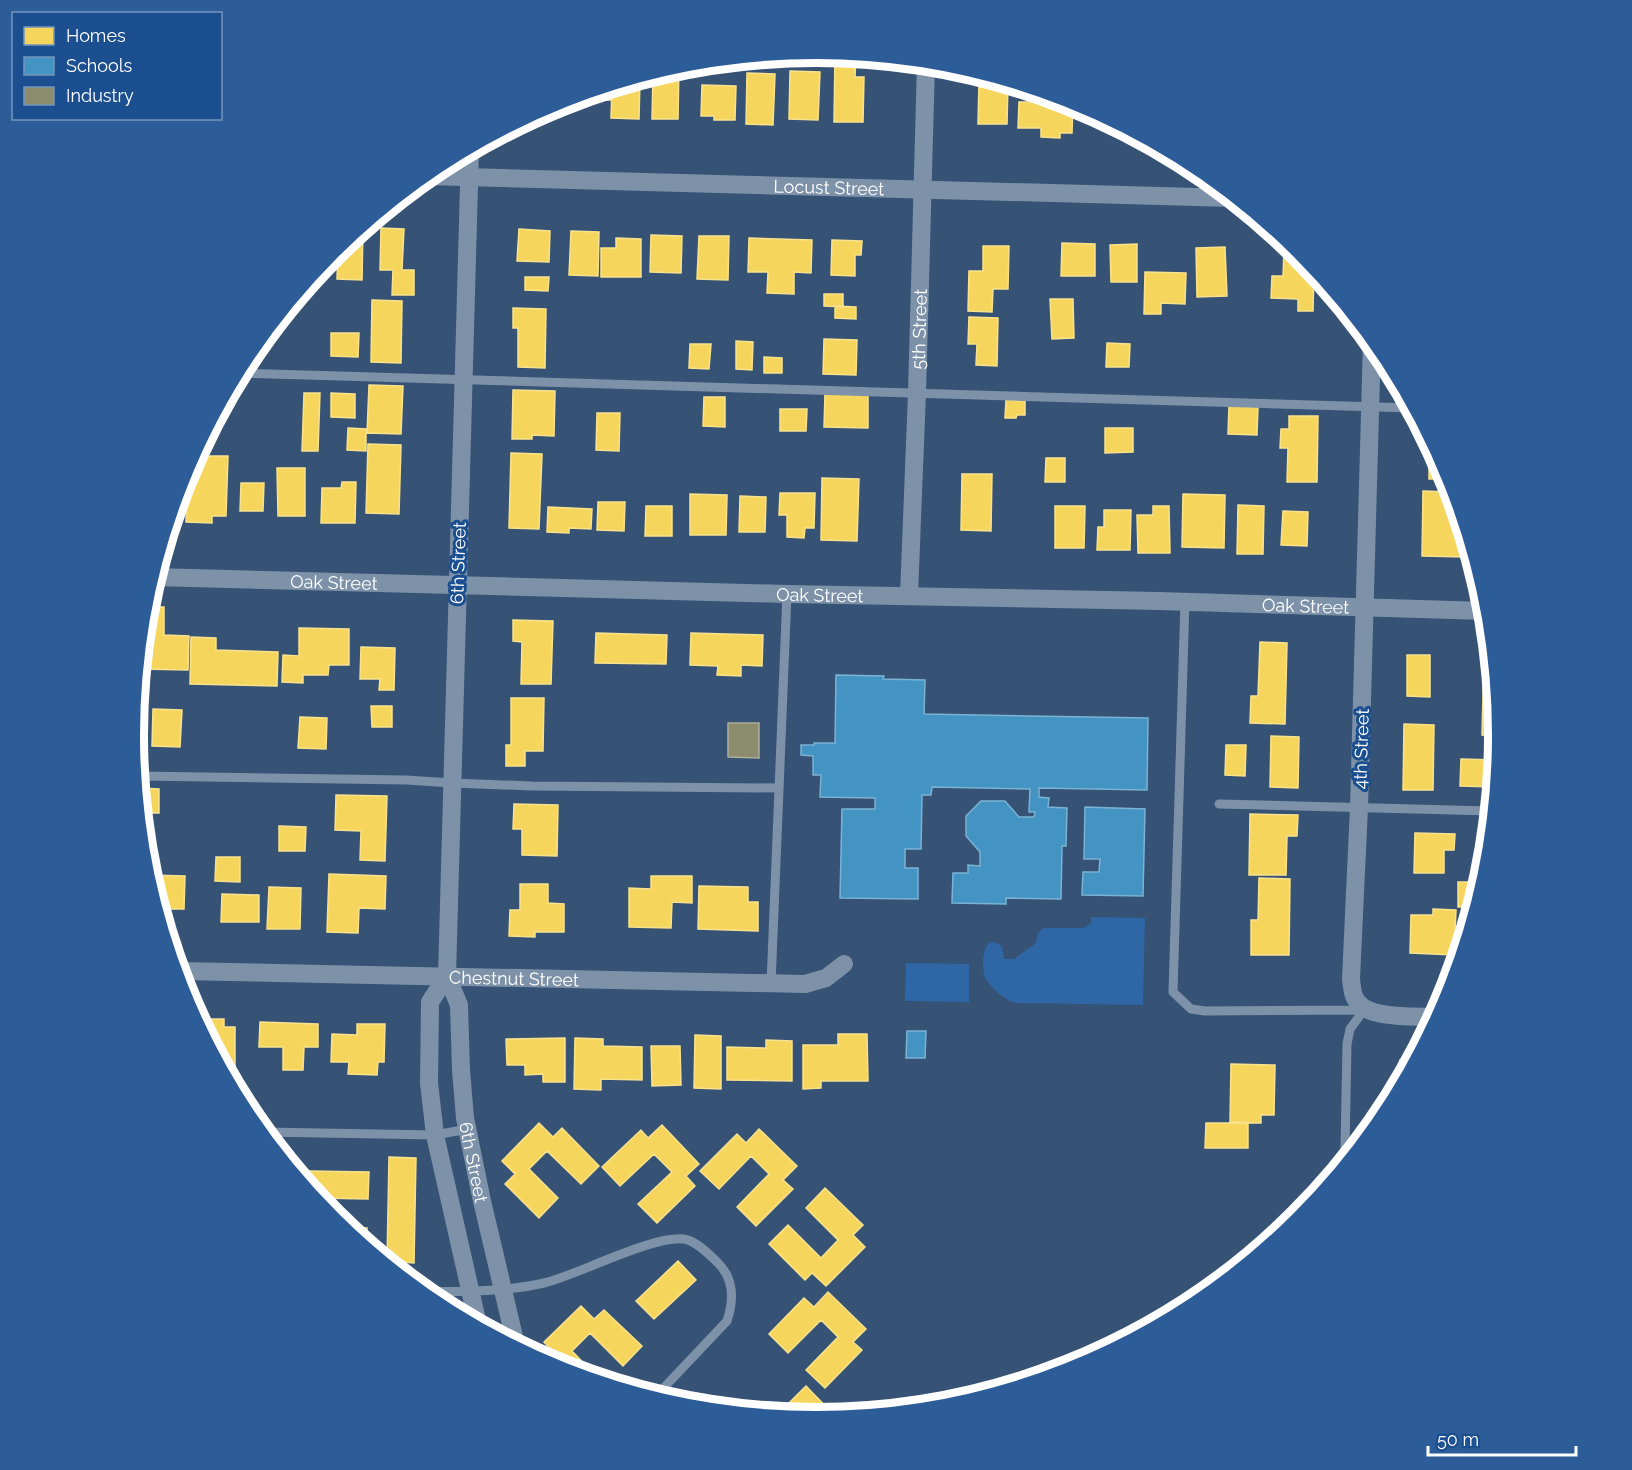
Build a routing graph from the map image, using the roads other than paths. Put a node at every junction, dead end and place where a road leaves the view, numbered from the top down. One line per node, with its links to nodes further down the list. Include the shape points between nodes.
1 (926, 73): 5 (street, 5th Street)
2 (470, 159): 4 (street, 6th Street)
3 (442, 176): 4 (street, Locust Street)
4 (469, 177): 5 (street, Locust Street); 9 (street, 6th Street)
5 (922, 189): 6 (street, Locust Street); 10 (street, 5th Street)
6 (1219, 198)
7 (1372, 357): 11 (street, 4th Street)
8 (251, 372): 9 (lane)
9 (464, 380): 10 (lane); 14 (street, 6th Street)
10 (917, 393): 11 (lane); 16 (street, 5th Street)
11 (1370, 407): 12 (lane); 18 (street, 4th Street)
12 (1403, 408)
13 (163, 577): 14 (street, Oak Street)
14 (458, 584): 15 (street, Oak Street); 21 (street, 6th Street)
15 (787, 594): 16 (street, Oak Street); 22 (lane)
16 (909, 595): 17 (street, Oak Street)
17 (1185, 601): 18 (street, Oak Street); 30 (lane, via 1173,992 1191,1009 1205,1011)
18 (1365, 607): 19 (street, Oak Street); 24 (street, 4th Street)
19 (1476, 611)
20 (145, 776): 21 (lane)
21 (452, 783): 22 (lane); 28 (street, 6th Street)
22 (779, 788): 29 (lane)
23 (1219, 804): 24 (lane)
24 (1359, 807): 25 (lane); 30 (street, 4th Street, via 1351,979 1355,998)
25 (1483, 811)
26 (844, 964): 29 (street, Chestnut Street, via 826,978 805,984)
27 (188, 972): 28 (street, Chestnut Street)
28 (447, 976): 29 (street, Chestnut Street); 32 (street, 6th Street, via 459,1005); 34 (street, 6th Street, via 430,1002 429,1083)
29 (771, 984)
30 (1365, 1010): 31 (street, via 1389,1016); 35 (lane, via 1350,1029 1347,1044)
31 (1426, 1017)
32 (468, 1129): 34 (lane); 36 (street, 6th Street)
33 (274, 1132): 34 (lane)
34 (435, 1135): 37 (street, 6th Street)
35 (1345, 1148)
36 (503, 1288): 37 (lane); 40 (street, 6th Street); 41 (lane, via 545,1283 666,1240 688,1240 705,1250 723,1267 730,1281 732,1302 727,1321)
37 (470, 1290): 38 (lane); 39 (street, 6th Street)
38 (440, 1292)
39 (476, 1314)
40 (514, 1335)
41 (663, 1389)

